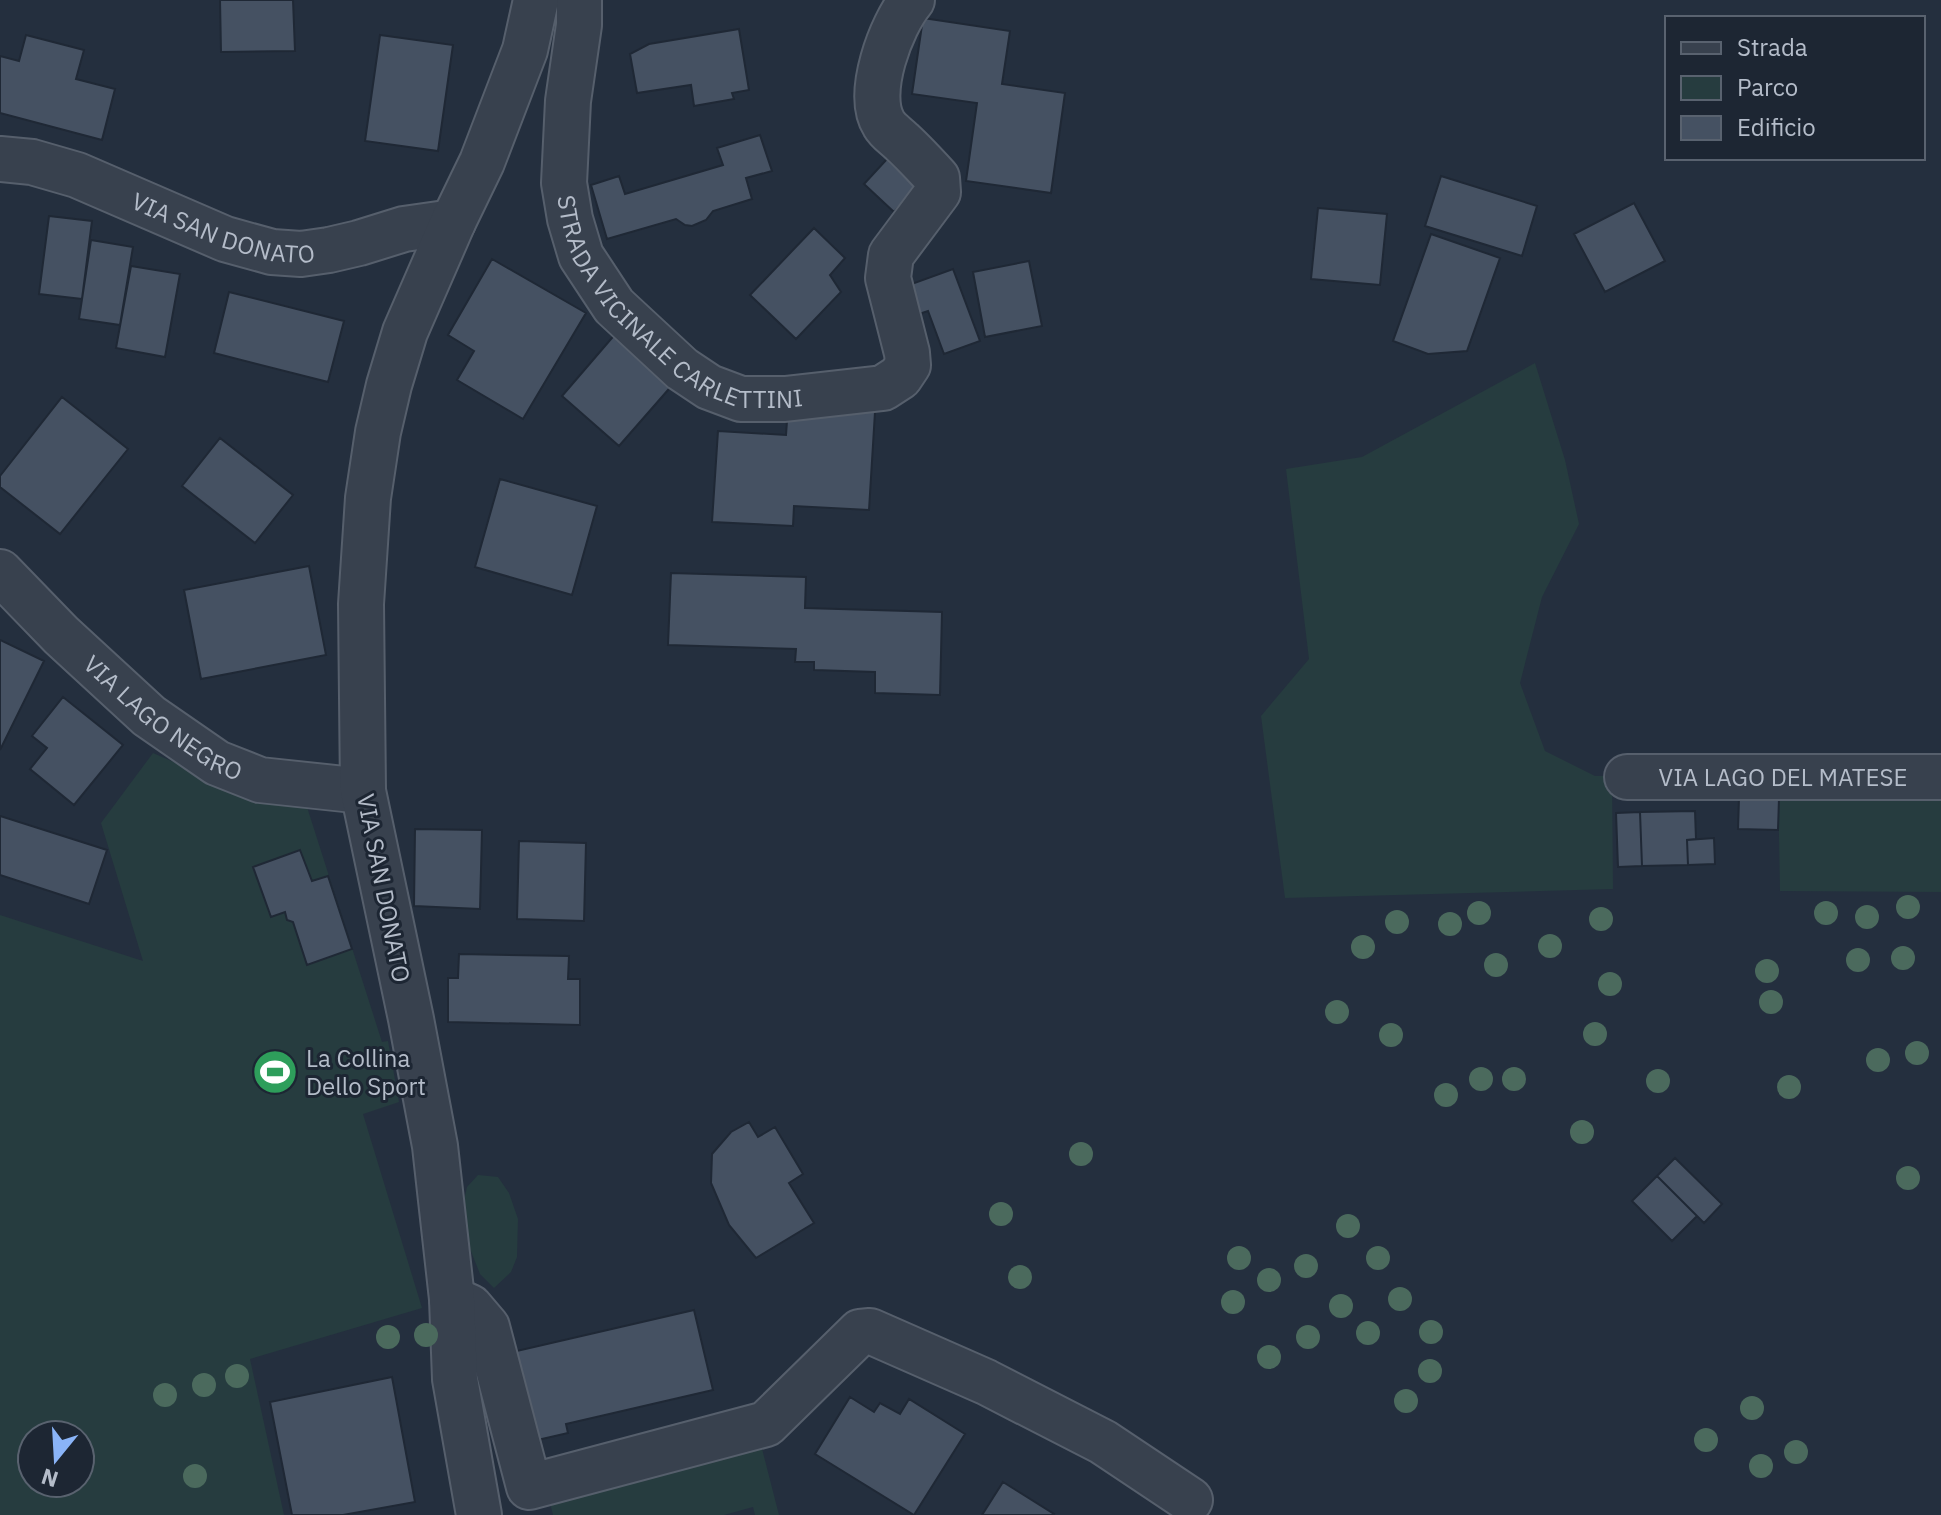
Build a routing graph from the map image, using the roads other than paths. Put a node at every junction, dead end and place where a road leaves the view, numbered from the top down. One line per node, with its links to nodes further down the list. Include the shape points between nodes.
1 (536, 0): 5 (street, VIA SAN DONATO, via 525,50)
2 (579, 0): 3 (street, STRADA VICINALE CARLETTINI, via 564,183 581,256 614,306 682,369 741,399 883,388 908,365 888,278 891,255 938,192 937,178 884,124 877,81 903,10)
3 (912, 0)
4 (0, 159): 5 (street, VIA SAN DONATO, via 77,175 225,239 272,252 329,250)
5 (453, 222): 9 (street, VIA SAN DONATO, via 405,332 378,432 361,604)
6 (0, 572): 9 (street, VIA LAGO NEGRO, via 149,716 217,763 260,780)
7 (1627, 777): 8 (street, VIA LAGO DEL MATESE)
8 (1941, 777)
9 (363, 791): 10 (street, VIA SAN DONATO, via 435,1146)
10 (452, 1299): 11 (street, via 470,1307 487,1327 529,1487); 13 (street, VIA SAN DONATO, via 455,1379)
11 (537, 1500): 12 (street, via 766,1424 860,1332 870,1331 1103,1442)
12 (1190, 1500)
13 (479, 1515)

